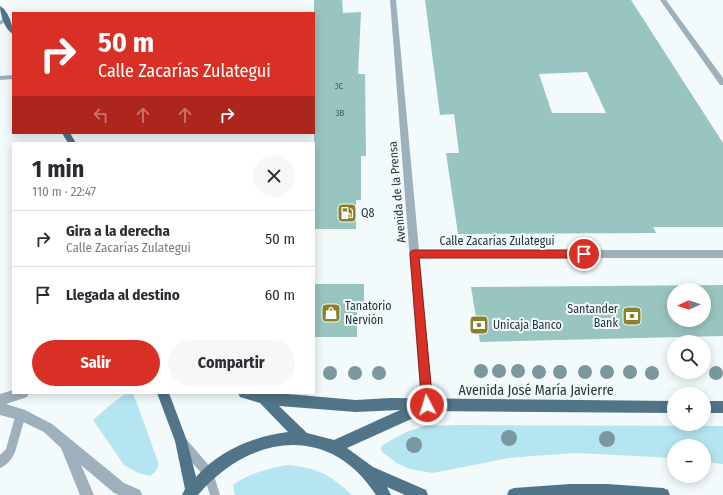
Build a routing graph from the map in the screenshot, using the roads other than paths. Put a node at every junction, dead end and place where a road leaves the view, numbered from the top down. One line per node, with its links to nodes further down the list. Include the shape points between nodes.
1 (393, 0): 9 (street, Avenida de la Prensa)
2 (663, 0): 8 (street)
3 (0, 8): 4 (main road)
4 (3, 21): 5 (main road)
5 (12, 31)
6 (12, 77): 7 (lane)
7 (0, 78)
8 (723, 83)
9 (414, 254): 10 (street, Calle Zacarías Zulategui); 16 (street, Avenida de la Prensa)
10 (723, 254)
11 (19, 394): 15 (street)
12 (163, 394): 23 (main road)
13 (248, 394): 14 (main road)
14 (263, 398): 16 (main road, via 356,406); 22 (main road)
15 (0, 400)
16 (427, 405): 17 (main road, Avenida José María Javierre); 25 (main road, Avenida José María Javierre)
17 (667, 407)
18 (711, 407): 19 (main road)
19 (723, 408)
20 (0, 409): 21 (street)
21 (21, 414): 24 (street, via 48,428); 26 (lane, via 10,452)
22 (303, 438): 25 (main road); 28 (main road, via 269,440 243,450)
23 (181, 441): 28 (lane); 29 (main road)
24 (66, 443): 30 (street); 31 (street, via 119,488)
25 (334, 447): 27 (main road)
26 (0, 463)
27 (368, 471): 33 (main road); 34 (main road)
28 (208, 473): 29 (main road); 32 (lane)
29 (191, 493)
30 (87, 495)
31 (136, 495)
32 (215, 495)
33 (384, 495)
34 (422, 495)
35 (514, 495): 36 (main road, via 547,491 623,490)
36 (663, 495)

